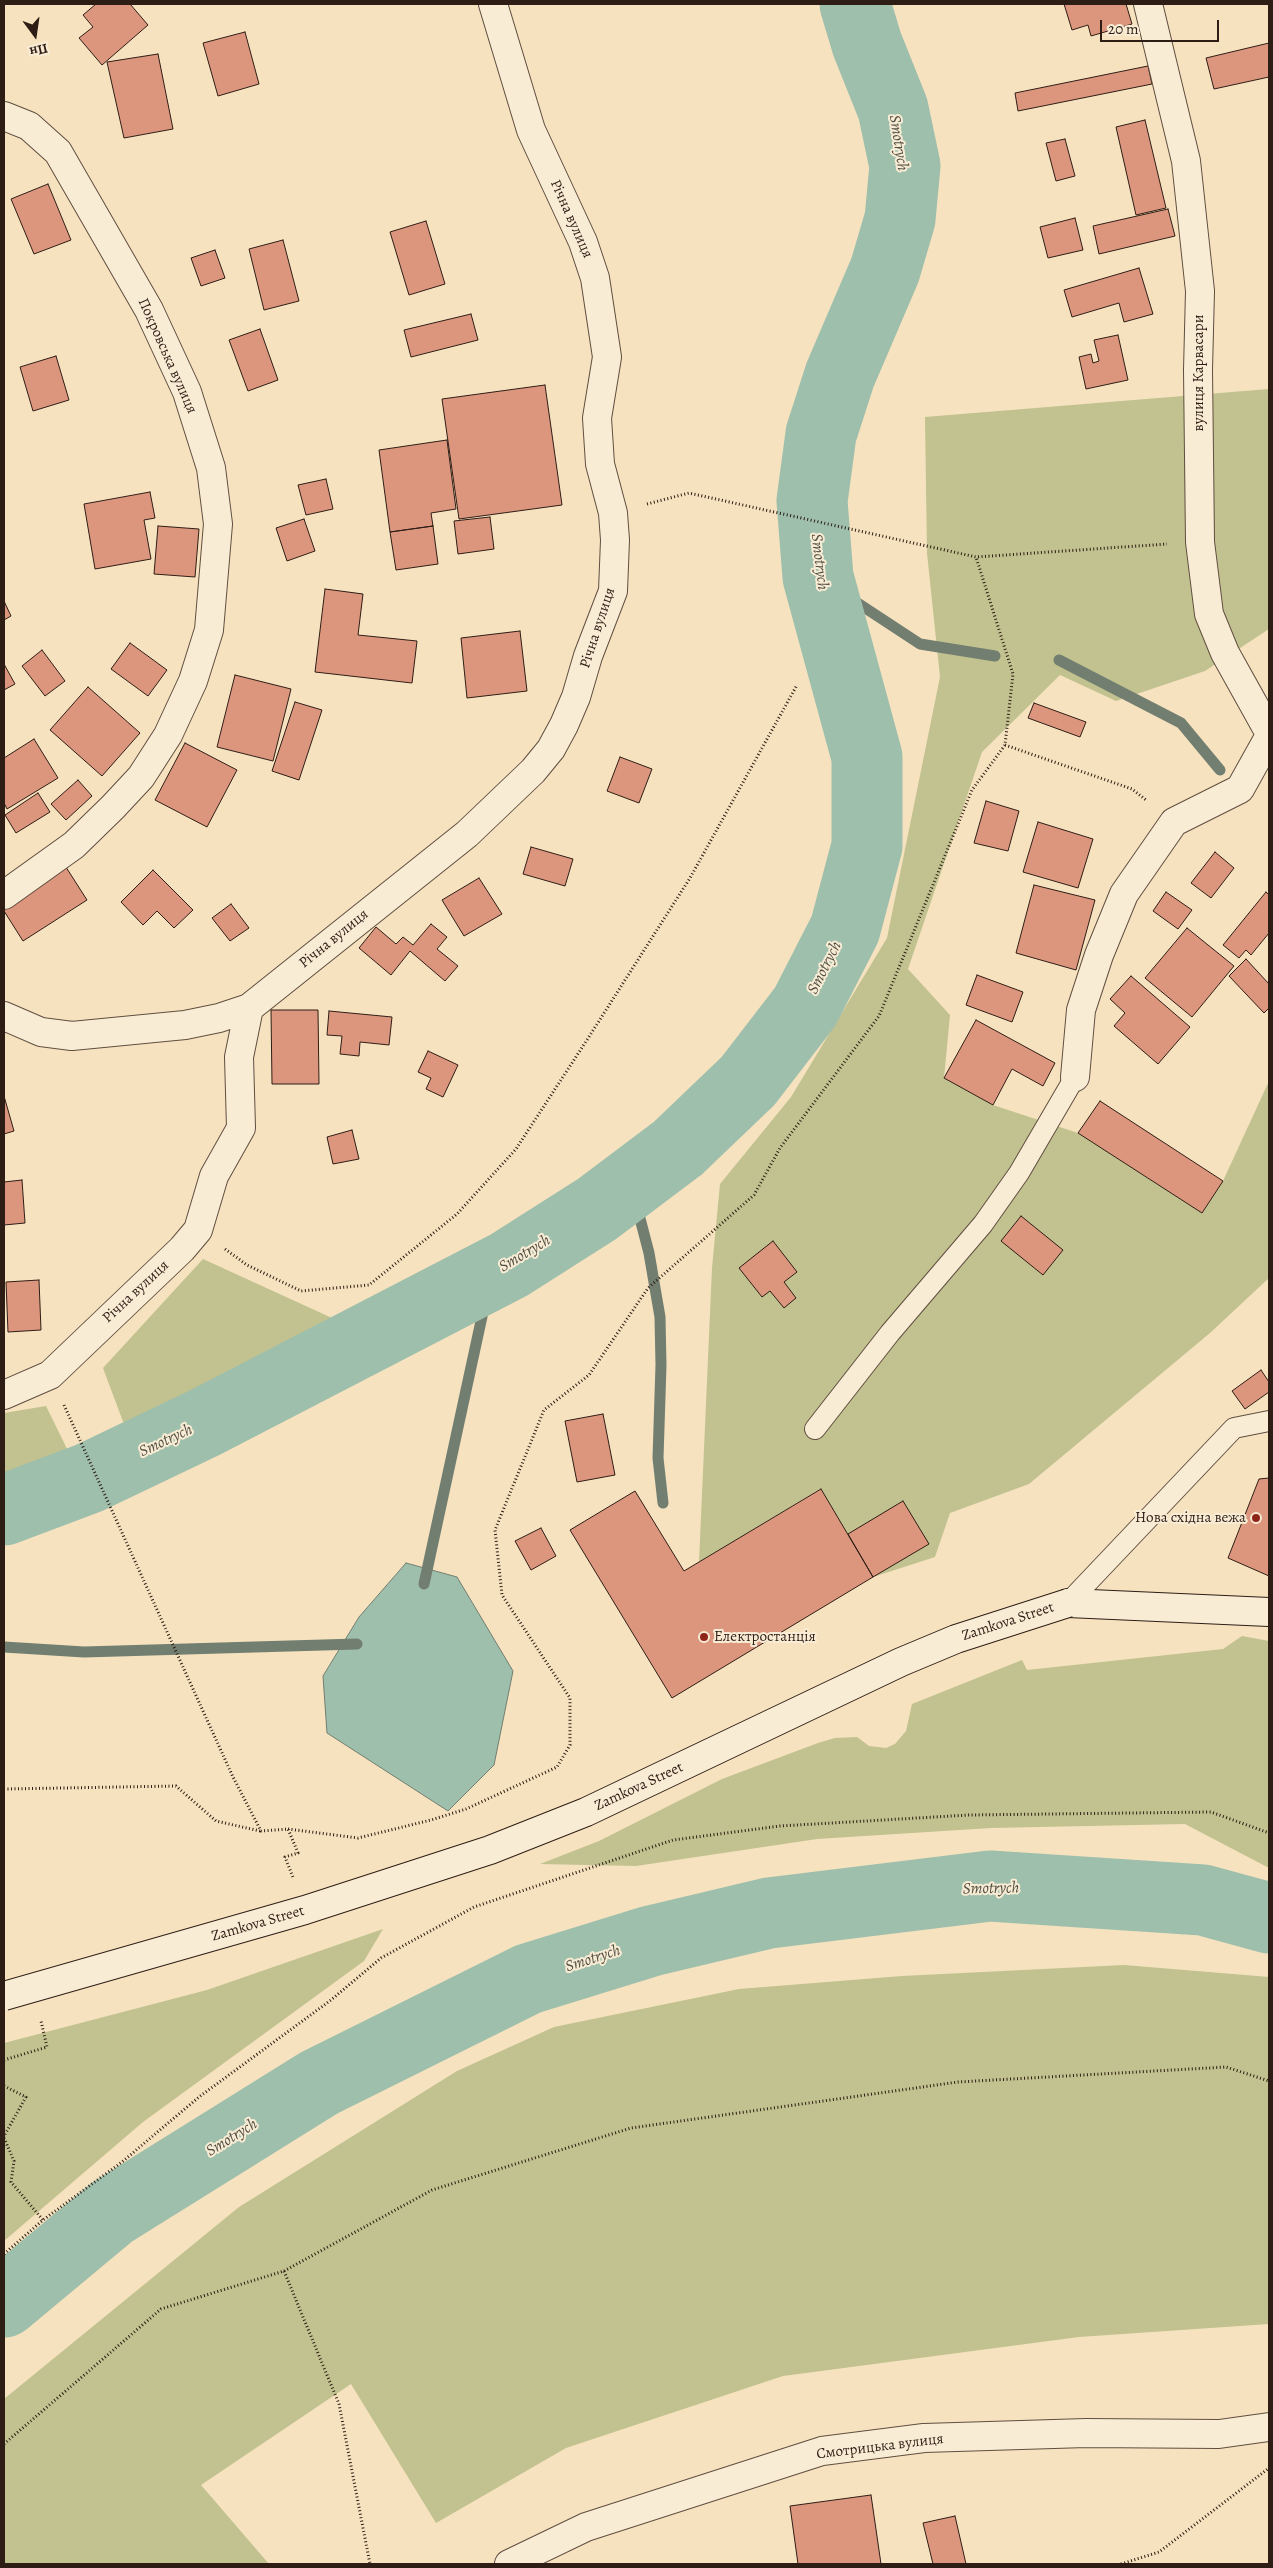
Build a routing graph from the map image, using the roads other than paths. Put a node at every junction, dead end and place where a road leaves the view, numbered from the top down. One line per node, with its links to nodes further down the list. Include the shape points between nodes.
1 (493, 4): 7 (street, Річна вулиця, via 531,130 584,242 595,278 607,357 597,418 600,464 613,513 613,591 576,697 551,749 533,771 467,834)
2 (1148, 4): 4 (street, вулиця Карвасари, via 1186,161 1200,291 1200,542 1209,614 1225,652)
3 (4, 116): 6 (street, Покровська вулиця, via 29,126 58,152 149,310 187,392 211,468 218,524 209,630 193,681 168,735 141,777 113,807 74,845)
4 (1269, 732)
5 (1269, 737): 9 (street, via 1240,789 1174,822 1124,894 1099,955 1082,1010)
6 (4, 895)
7 (249, 1008): 8 (street, Річна вулиця, via 185,1025 72,1036 41,1032); 10 (street, Річна вулиця, via 238,1058 241,1128 214,1176 198,1230 50,1375)
8 (4, 1016)
9 (1075, 1077): 12 (lane, via 1019,1173 984,1224 890,1332)
10 (4, 1395)
11 (1269, 1421): 13 (lane, via 1234,1428)
12 (815, 1430)
13 (1068, 1603): 14 (street, Zamkova Street); 15 (street, Zamkova Street, bridge, via 956,1639 901,1662 586,1812 490,1850 296,1913)
14 (1269, 1612)
15 (4, 1996)
16 (1269, 2427): 17 (street, Смотрицька вулиця, via 1219,2434 1086,2433 924,2438 822,2451 586,2527)
17 (510, 2564)

